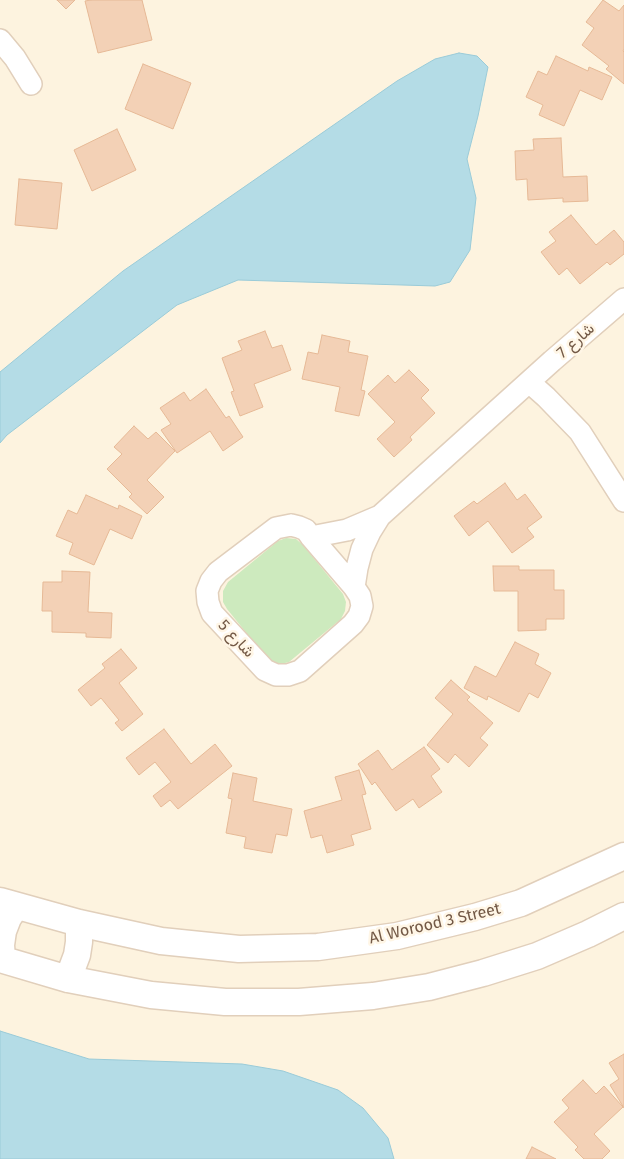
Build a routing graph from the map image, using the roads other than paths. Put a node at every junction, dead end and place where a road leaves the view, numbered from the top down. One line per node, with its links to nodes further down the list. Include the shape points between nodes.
1 (0, 40): 2 (street)
2 (31, 84)
3 (624, 300): 4 (street, شارع 7)
4 (529, 382): 5 (street, via 580,432); 6 (street, شارع 5)
5 (624, 501)
6 (380, 516): 7 (street, شارع 5, via 347,530); 8 (street, شارع 5, via 362,549)
7 (311, 537): 8 (street, شارع 5); 8 (street, شارع 5, via 306,530 292,525 270,532 211,581 208,602 212,613 265,670 276,675 288,675 300,672 353,624 362,606)
8 (354, 587)
9 (624, 856): 12 (street, Al Worood 3 Street, via 521,903 474,917 397,936 318,947 240,949 160,941)
10 (8, 904): 12 (street, Al Worood 3 Street); 13 (street)
11 (624, 916): 14 (street, via 537,956 429,987 373,996 299,1002 225,1002 151,995)
12 (79, 922): 14 (street, via 80,942)
13 (1, 959): 14 (street)
14 (68, 978)

